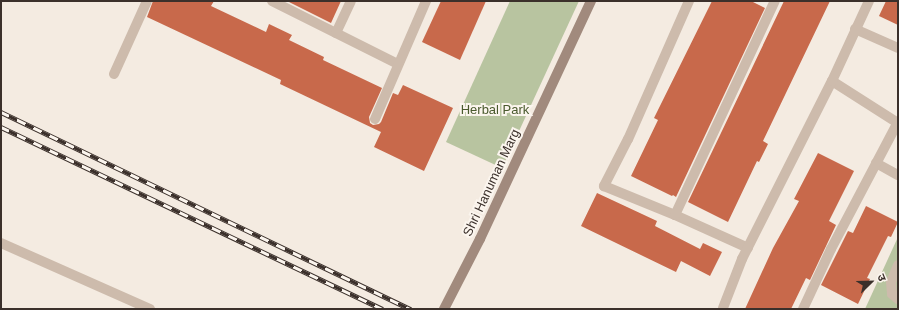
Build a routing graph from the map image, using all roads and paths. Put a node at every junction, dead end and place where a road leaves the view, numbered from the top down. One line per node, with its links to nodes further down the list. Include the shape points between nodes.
1 (147, 1): 13 (street)
2 (272, 1): 10 (street)
3 (351, 1): 10 (street)
4 (426, 1): 12 (street)
5 (591, 1): 26 (street, Shri Hanuman Marg, via 480,239)
6 (689, 1): 19 (street, via 628,139 604,186)
7 (775, 1): 19 (street)
8 (869, 1): 9 (street)
9 (855, 30): 11 (street); 14 (street)
10 (336, 33): 12 (street)
11 (898, 48)
12 (398, 64): 15 (street)
13 (114, 74)
14 (832, 81): 16 (street); 21 (street)
15 (375, 119)
16 (898, 122): 17 (street)
17 (876, 163): 18 (street); 27 (street)
18 (898, 175)
19 (675, 215): 21 (street)
20 (1, 243): 25 (street)
21 (748, 248): 24 (street)
22 (898, 265): 23 (street, via 891,282 892,294)
23 (898, 300)
24 (723, 308)
25 (150, 309)
26 (444, 309)
27 (803, 309)

